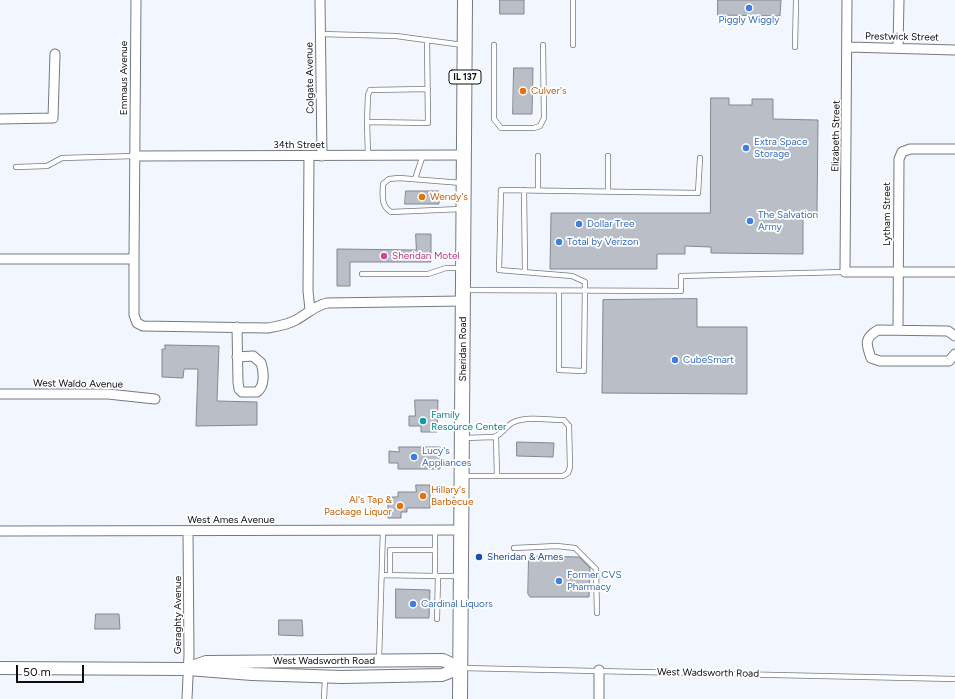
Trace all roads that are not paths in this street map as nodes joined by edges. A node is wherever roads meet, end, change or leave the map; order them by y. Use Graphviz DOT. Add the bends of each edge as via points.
graph roads {
  1 [pos="136,0"];
  2 [pos="320,0"];
  3 [pos="465,0"];
  4 [pos="573,0"];
  5 [pos="796,0"];
  6 [pos="847,0"];
  7 [pos="899,0"];
  8 [pos="320,34"];
  9 [pos="427,40"];
  10 [pos="465,45"];
  11 [pos="494,45"];
  12 [pos="543,45"];
  13 [pos="573,45"];
  14 [pos="795,47"];
  15 [pos="848,47"];
  16 [pos="898,48"];
  17 [pos="955,50"];
  18 [pos="55,54"];
  19 [pos="428,89"];
  20 [pos="0,119"];
  21 [pos="367,122"];
  22 [pos="955,149"];
  23 [pos="368,155"];
  24 [pos="424,155"];
  25 [pos="464,155"];
  26 [pos="135,156"];
  27 [pos="309,156"];
  28 [pos="322,156"];
  29 [pos="538,156"];
  30 [pos="608,156"];
  31 [pos="700,158"];
  32 [pos="16,167"];
  33 [pos="415,180"];
  34 [pos="464,183"];
  35 [pos="524,190"];
  36 [pos="538,190"];
  37 [pos="608,192"];
  38 [pos="464,209"];
  39 [pos="0,259"];
  40 [pos="134,259"];
  41 [pos="463,268"];
  42 [pos="525,271"];
  43 [pos="845,272"];
  44 [pos="898,272"];
  45 [pos="955,272"];
  46 [pos="362,274"];
  47 [pos="559,290"];
  48 [pos="585,290"];
  49 [pos="463,296"];
  50 [pos="310,310"];
  51 [pos="237,326"];
  52 [pos="898,330"];
  53 [pos="955,336"];
  54 [pos="955,354"];
  55 [pos="237,357"];
  56 [pos="0,394"];
  57 [pos="155,399"];
  58 [pos="496,437"];
  59 [pos="462,438"];
  60 [pos="462,476"];
  61 [pos="497,476"];
  62 [pos="383,530"];
  63 [pos="435,530"];
  64 [pos="461,530"];
  65 [pos="0,531"];
  66 [pos="188,531"];
  67 [pos="514,548"];
  68 [pos="435,550"];
  69 [pos="382,575"];
  70 [pos="390,575"];
  71 [pos="436,576"];
  72 [pos="461,576"];
  73 [pos="597,613"];
  74 [pos="437,619"];
  75 [pos="378,661"];
  76 [pos="0,668"];
  77 [pos="460,668"];
  78 [pos="188,669"];
  79 [pos="599,670"];
  80 [pos="326,676"];
  81 [pos="955,679"];
  82 [pos="187,699"];
  83 [pos="324,699"];
  84 [pos="460,699"];
  85 [pos="599,699"];
  1 -- 26 [label="street, Emmaus Avenue"];
  2 -- 8 [label="street, Colgate Avenue"];
  3 -- 10 [label="main road, Sheridan Road / IL 137"];
  4 -- 13 [label="lane"];
  5 -- 14 [label="lane"];
  6 -- 15 [label="street, Elizabeth Street"];
  7 -- 16 [label="street"];
  8 -- 9 [label="lane" via="396,36"];
  8 -- 28 [label="street, Colgate Avenue"];
  9 -- 10 [label="lane"];
  9 -- 19 [label="lane"];
  10 -- 25 [label="main road, Sheridan Road / IL 137"];
  11 -- 12 [label="lane" via="494,119 501,128 540,126 544,118"];
  15 -- 16 [label="street, Prestwick Street"];
  15 -- 43 [label="street, Elizabeth Street"];
  16 -- 17 [label="street, Prestwick Street"];
  18 -- 20 [label="street" via="53,118"];
  19 -- 21 [label="lane" via="370,90"];
  19 -- 21 [label="lane" via="428,123"];
  21 -- 23 [label="lane"];
  22 -- 44 [label="street, Lytham Street" via="910,149 902,152 899,159"];
  23 -- 24 [label="street, 34th Street"];
  23 -- 28 [label="street, 34th Street"];
  24 -- 25 [label="street, 34th Street"];
  24 -- 33 [label="lane"];
  25 -- 34 [label="main road, Sheridan Road / IL 137"];
  26 -- 27 [label="street, 34th Street"];
  26 -- 32 [label="lane" via="62,158 47,166"];
  26 -- 40 [label="street, Emmaus Avenue"];
  27 -- 28 [label="street, 34th Street"];
  27 -- 50 [label="street"];
  29 -- 36 [label="lane"];
  30 -- 37 [label="lane"];
  31 -- 37 [label="lane" via="698,193"];
  33 -- 34 [label="lane"];
  33 -- 38 [label="lane" via="389,179 383,184 382,201 385,208 391,212"];
  34 -- 38 [label="main road, Sheridan Road / IL 137"];
  35 -- 36 [label="lane"];
  35 -- 42 [label="lane"];
  35 -- 42 [label="lane" via="500,190 499,270"];
  36 -- 37 [label="lane"];
  38 -- 41 [label="main road, Sheridan Road / IL 137"];
  39 -- 40 [label="street"];
  40 -- 51 [label="street, Emmaus Avenue" via="134,315 137,323 143,326"];
  41 -- 46 [label="lane" via="446,268 428,274"];
  41 -- 49 [label="main road, Sheridan Road / IL 137"];
  42 -- 48 [label="lane" via="572,276 585,282"];
  43 -- 44 [label="street"];
  43 -- 48 [label="lane" via="681,276 681,291"];
  44 -- 45 [label="street"];
  44 -- 52 [label="street, Lytham Street"];
  47 -- 48 [label="lane"];
  47 -- 48 [label="lane" via="558,370 584,371"];
  47 -- 49 [label="lane"];
  49 -- 50 [label="street" via="327,303"];
  49 -- 59 [label="main road, Sheridan Road / IL 137"];
  50 -- 51 [label="street" via="286,325 268,328"];
  51 -- 55 [label="street"];
  52 -- 53 [label="street" via="948,331"];
  52 -- 54 [label="street" via="878,330 870,335 866,344 871,358 880,361 948,361"];
  56 -- 57 [label="street, West Waldo Avenue" via="108,394"];
  58 -- 59 [label="lane"];
  58 -- 61 [label="lane"];
  58 -- 61 [label="lane" via="513,422 526,420 564,420 569,426 568,473 552,477"];
  59 -- 60 [label="main road, Sheridan Road / IL 137"];
  60 -- 61 [label="lane"];
  60 -- 64 [label="main road, Sheridan Road / IL 137"];
  62 -- 63 [label="street, West Ames Avenue"];
  62 -- 66 [label="street, West Ames Avenue"];
  62 -- 69 [label="lane"];
  63 -- 64 [label="street, West Ames Avenue"];
  63 -- 68 [label="lane"];
  64 -- 72 [label="main road, Sheridan Road / IL 137"];
  65 -- 66 [label="street, West Ames Avenue"];
  66 -- 78 [label="street, Geraghty Avenue"];
  67 -- 73 [label="lane" via="575,548 596,569"];
  68 -- 70 [label="lane" via="390,550"];
  68 -- 71 [label="lane"];
  69 -- 70 [label="lane"];
  69 -- 75 [label="lane"];
  70 -- 71 [label="lane"];
  71 -- 72 [label="lane"];
  71 -- 74 [label="lane"];
  72 -- 77 [label="main road, Sheridan Road / IL 137"];
  75 -- 77 [label="main road, West Wadsworth Road" via="443,660"];
  75 -- 78 [label="main road, West Wadsworth Road" via="206,662"];
  76 -- 78 [label="main road, West Wadsworth Road"];
  77 -- 79 [label="lane, West Wadsworth Road"];
  77 -- 80 [label="main road, West Wadsworth Road" via="442,675"];
  77 -- 84 [label="main road, Sheridan Road / IL 137"];
  78 -- 80 [label="main road, West Wadsworth Road"];
  78 -- 82 [label="street, Geraghty Avenue"];
  79 -- 81 [label="lane, West Wadsworth Road"];
  79 -- 85 [label="street"];
  80 -- 83 [label="lane"];
}
